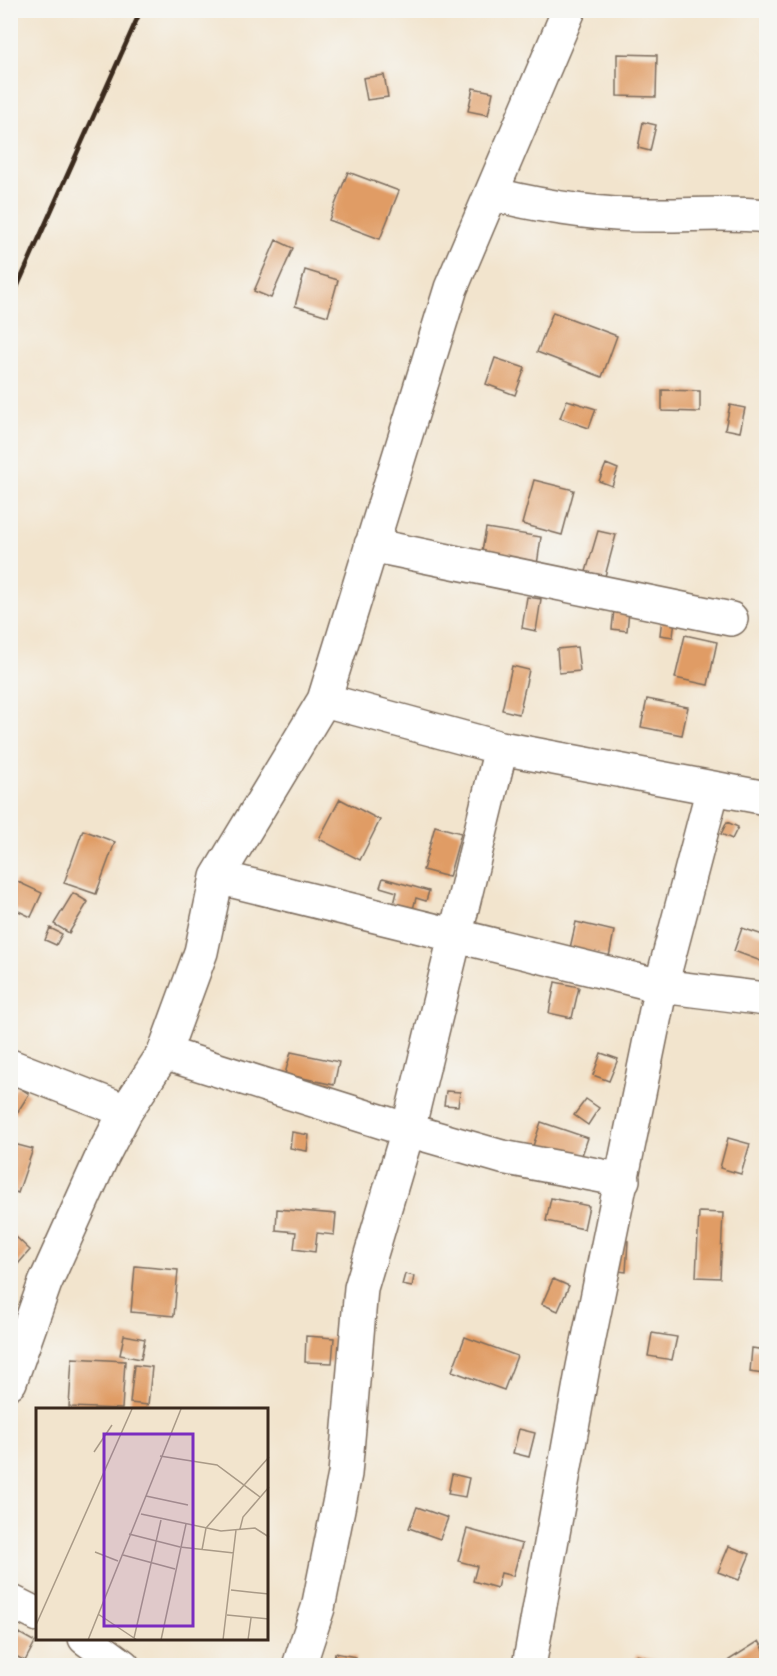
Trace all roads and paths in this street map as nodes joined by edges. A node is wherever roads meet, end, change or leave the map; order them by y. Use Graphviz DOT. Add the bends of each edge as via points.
graph roads {
  1 [pos="569,10"];
  2 [pos="492,194"];
  3 [pos="766,216"];
  4 [pos="370,545"];
  5 [pos="731,619"];
  6 [pos="324,700"];
  7 [pos="501,748"];
  8 [pos="713,788"];
  9 [pos="766,798"];
  10 [pos="218,877"];
  11 [pos="457,936"];
  12 [pos="661,986"];
  13 [pos="766,999"];
  14 [pos="164,1053"];
  15 [pos="10,1066"];
  16 [pos="126,1111"];
  17 [pos="408,1130"];
  18 [pos="623,1180"];
  19 [pos="10,1382"];
  20 [pos="10,1601"];
  21 [pos="36,1614"];
  22 [pos="88,1640"];
  23 [pos="123,1665"];
  24 [pos="299,1665"];
  25 [pos="529,1665"];
  1 -- 2 [label="street"];
  2 -- 3 [label="street" via="549,208 608,214 735,212"];
  2 -- 4 [label="street" via="451,288"];
  4 -- 5 [label="street"];
  4 -- 6 [label="street"];
  6 -- 7 [label="street"];
  6 -- 10 [label="street"];
  7 -- 8 [label="street"];
  7 -- 11 [label="street"];
  8 -- 9 [label="street"];
  8 -- 12 [label="street"];
  10 -- 11 [label="street"];
  10 -- 14 [label="street" via="201,952"];
  11 -- 12 [label="street"];
  11 -- 17 [label="street"];
  12 -- 13 [label="street"];
  12 -- 18 [label="street"];
  14 -- 16 [label="street"];
  14 -- 17 [label="street"];
  15 -- 16 [label="street"];
  16 -- 19 [label="street" via="45,1282"];
  17 -- 18 [label="street" via="502,1156"];
  17 -- 24 [label="street" via="361,1288 345,1474 318,1608"];
  18 -- 25 [label="street" via="583,1367"];
  20 -- 21 [label="street"];
  22 -- 23 [label="street"];
}
